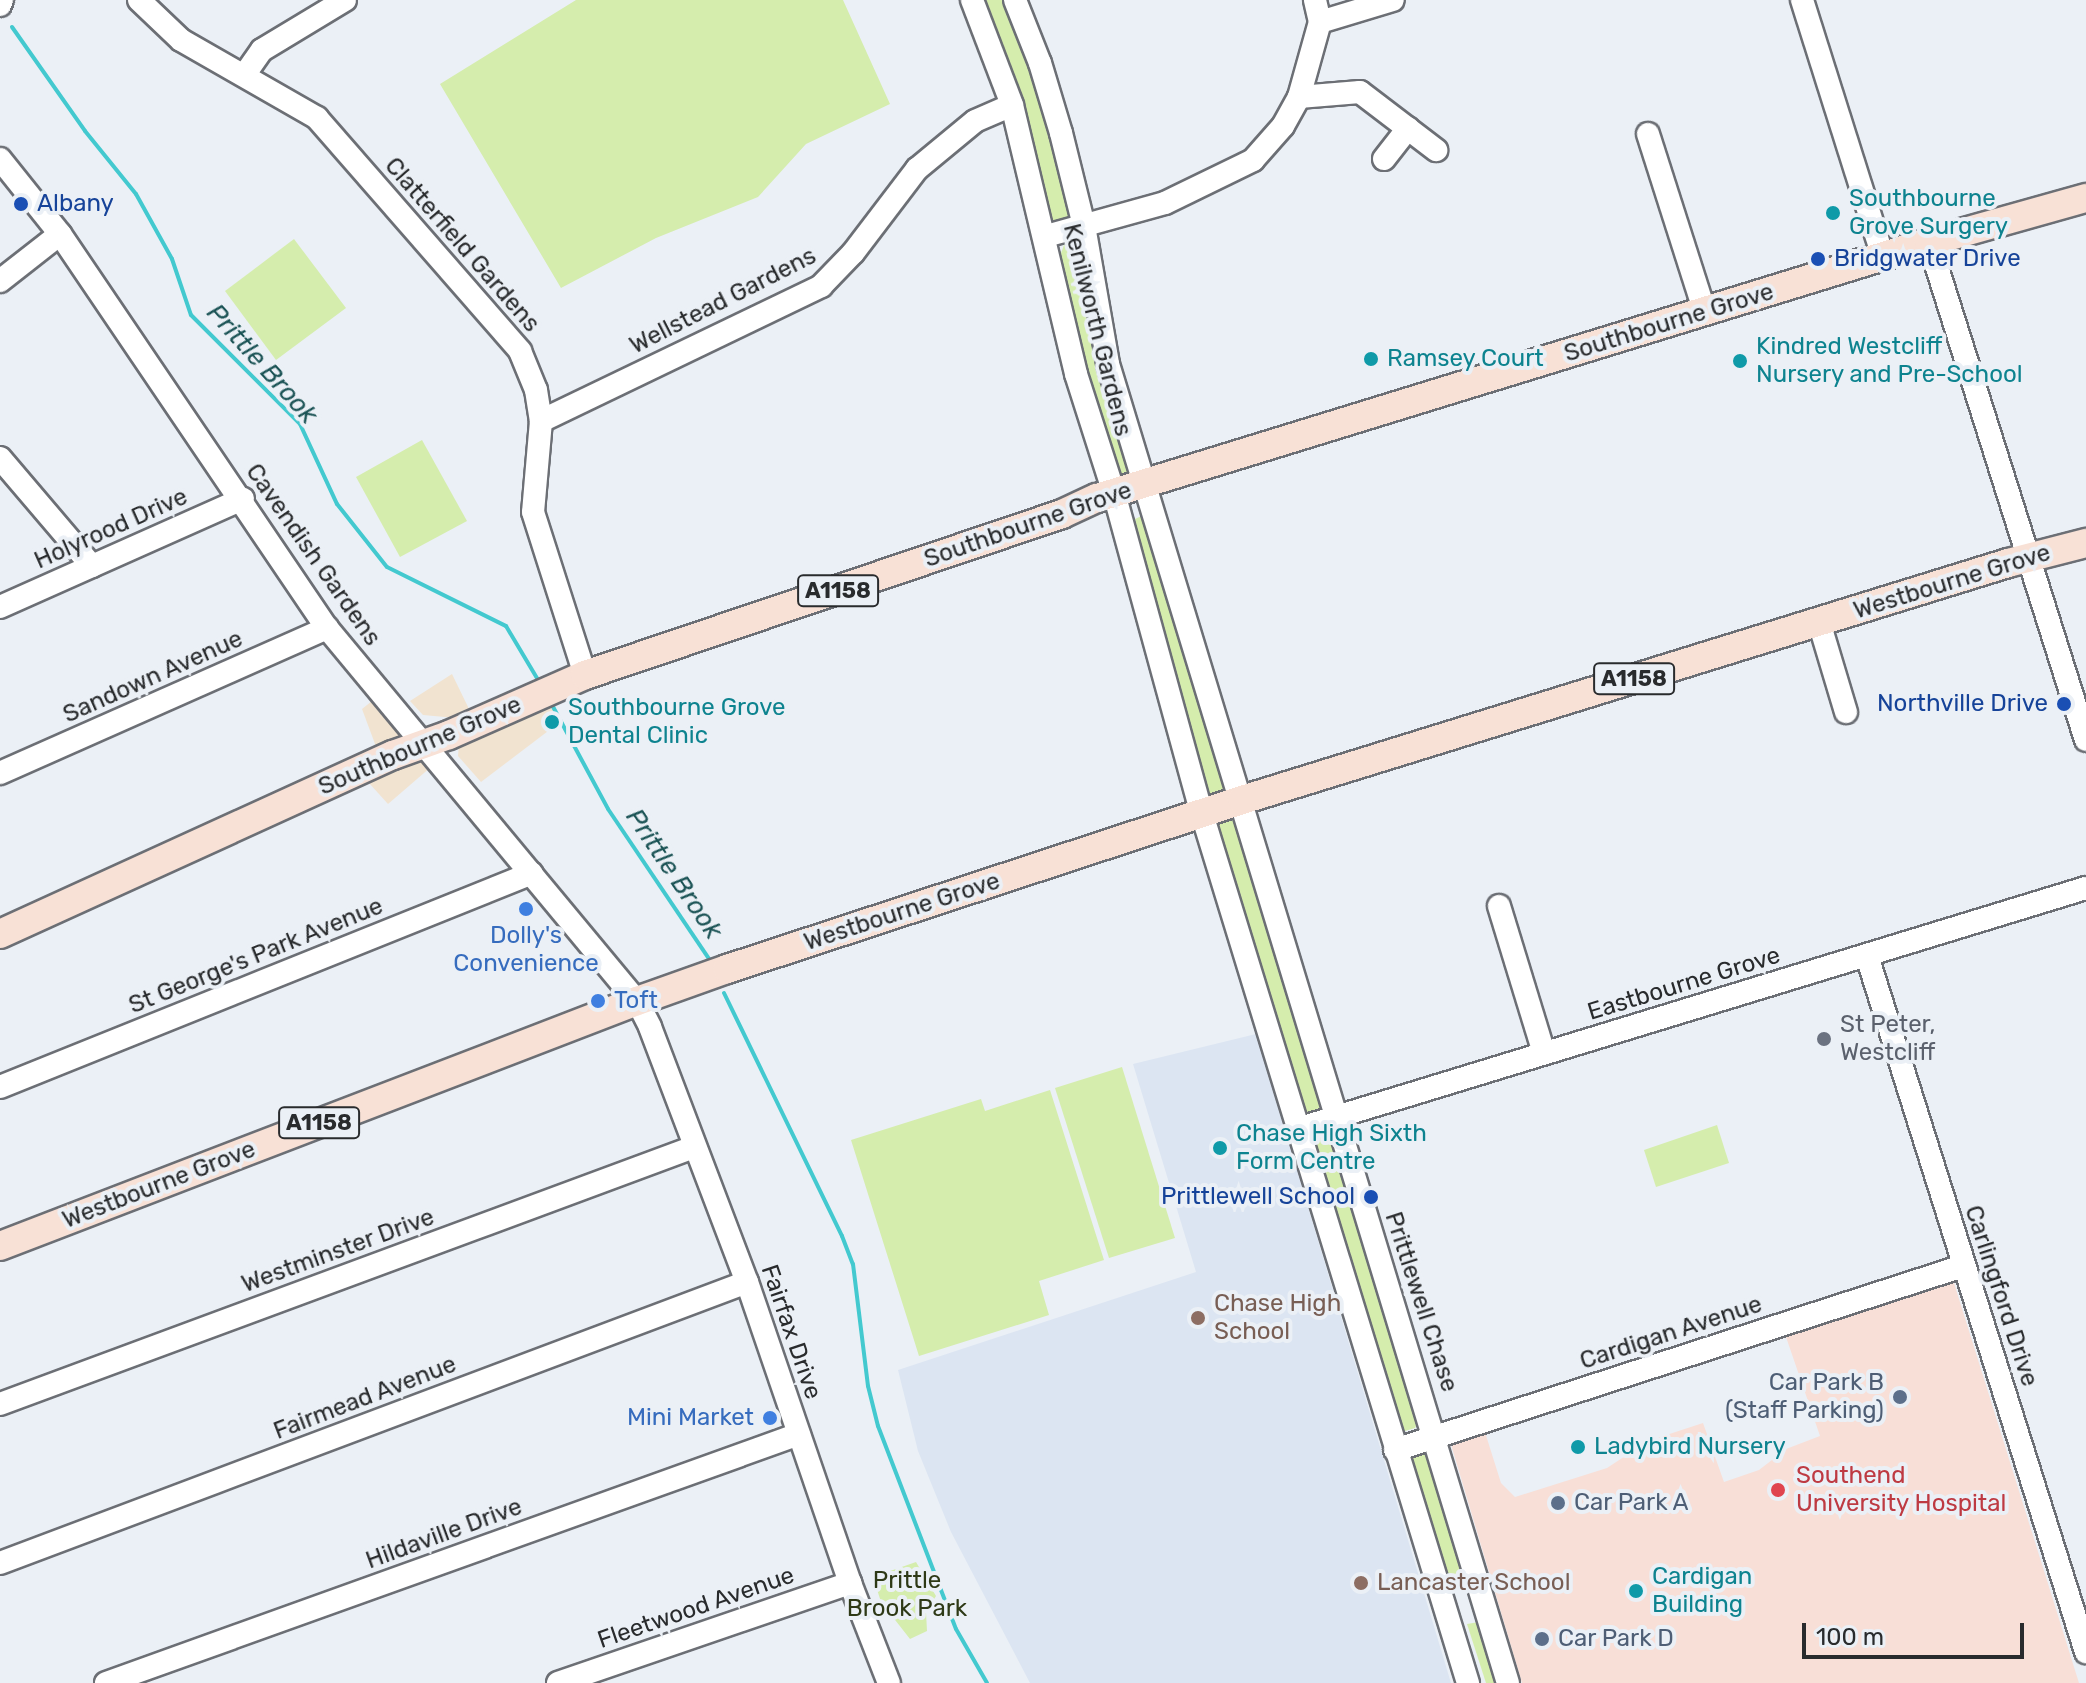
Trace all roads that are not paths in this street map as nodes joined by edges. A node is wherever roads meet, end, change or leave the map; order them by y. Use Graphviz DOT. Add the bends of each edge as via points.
graph roads {
  1 [pos="139,0"];
  2 [pos="345,0"];
  3 [pos="972,0"];
  4 [pos="1015,0"];
  5 [pos="1393,0"];
  6 [pos="1802,0"];
  7 [pos="1318,11"];
  8 [pos="245,74"];
  9 [pos="1299,97"];
  10 [pos="1012,105"];
  11 [pos="1408,128"];
  12 [pos="1648,134"];
  13 [pos="1436,150"];
  14 [pos="0,159"];
  15 [pos="1384,159"];
  16 [pos="2086,198"];
  17 [pos="1084,226"];
  18 [pos="60,234"];
  19 [pos="1046,236"];
  20 [pos="1929,242"];
  21 [pos="1883,257"];
  22 [pos="0,281"];
  23 [pos="1705,313"];
  24 [pos="541,421"];
  25 [pos="0,458"];
  26 [pos="1134,488"];
  27 [pos="243,499"];
  28 [pos="2086,543"];
  29 [pos="2027,559"];
  30 [pos="92,566"];
  31 [pos="0,607"];
  32 [pos="1819,622"];
  33 [pos="327,628"];
  34 [pos="561,685"];
  35 [pos="1210,691"];
  36 [pos="1846,712"];
  37 [pos="2086,740"];
  38 [pos="424,743"];
  39 [pos="0,773"];
  40 [pos="1242,800"];
  41 [pos="1208,812"];
  42 [pos="532,873"];
  43 [pos="2086,888"];
  44 [pos="1499,906"];
  45 [pos="0,934"];
  46 [pos="1867,956"];
  47 [pos="637,1001"];
  48 [pos="1544,1053"];
  49 [pos="0,1087"];
  50 [pos="1336,1119"];
  51 [pos="1297,1129"];
  52 [pos="694,1147"];
  53 [pos="0,1246"];
  54 [pos="1963,1266"];
  55 [pos="747,1282"];
  56 [pos="0,1404"];
  57 [pos="799,1434"];
  58 [pos="1436,1436"];
  59 [pos="1395,1450"];
  60 [pos="0,1563"];
  61 [pos="850,1583"];
  62 [pos="1437,1586"];
  63 [pos="1483,1603"];
  64 [pos="1458,1613"];
  65 [pos="2086,1652"];
  66 [pos="106,1683"];
  67 [pos="558,1683"];
  68 [pos="889,1683"];
  69 [pos="1468,1683"];
  70 [pos="1475,1683"];
  71 [pos="1508,1683"];
  1 -- 8 [label="street, Clatterfield Gardens" via="181,40"];
  2 -- 8 [label="street" via="262,50"];
  3 -- 10 [label="street, Kenilworth Gardens"];
  4 -- 17 [label="street, Kenilworth Gardens" via="1040,63"];
  5 -- 7 [label="street"];
  6 -- 21 [label="street"];
  7 -- 9 [label="street"];
  8 -- 24 [label="street, Clatterfield Gardens" via="317,118 520,351 536,390"];
  9 -- 11 [label="street" via="1360,92"];
  9 -- 17 [label="street" via="1283,126 1253,160 1165,203"];
  10 -- 19 [label="street, Kenilworth Gardens"];
  10 -- 24 [label="street, Wellstead Gardens" via="975,121 917,169 821,286"];
  11 -- 13 [label="street"];
  11 -- 15 [label="street"];
  12 -- 23 [label="street"];
  14 -- 18 [label="street, Cavendish Gardens"];
  16 -- 20 [label="main road, Southbourne Grove / A1158"];
  17 -- 19 [label="street"];
  17 -- 26 [label="street, Kenilworth Gardens"];
  18 -- 22 [label="street"];
  18 -- 27 [label="street, Cavendish Gardens"];
  19 -- 26 [label="street, Kenilworth Gardens" via="1076,374"];
  20 -- 21 [label="main road, Southbourne Grove / A1158"];
  20 -- 29 [label="street"];
  21 -- 23 [label="main road, Southbourne Grove / A1158"];
  23 -- 26 [label="main road, Southbourne Grove / A1158"];
  24 -- 34 [label="street, Clatterfield Gardens" via="533,512"];
  25 -- 30 [label="street"];
  26 -- 34 [label="main road, Southbourne Grove / A1158"];
  26 -- 35 [label="street, Kenilworth Gardens"];
  26 -- 41 [label="street, Kenilworth Gardens" via="1150,628"];
  27 -- 30 [label="street, Holyrood Drive"];
  27 -- 33 [label="street, Cavendish Gardens"];
  28 -- 29 [label="main road, Westbourne Grove / A1158"];
  29 -- 32 [label="main road, Westbourne Grove / A1158"];
  29 -- 37 [label="street"];
  30 -- 31 [label="street, Holyrood Drive"];
  32 -- 36 [label="street"];
  32 -- 40 [label="main road, Westbourne Grove / A1158"];
  33 -- 38 [label="street, Cavendish Gardens"];
  33 -- 39 [label="street, Sandown Avenue"];
  34 -- 38 [label="main road, Southbourne Grove / A1158"];
  35 -- 40 [label="street, Kenilworth Gardens"];
  35 -- 41 [label="street" via="1229,792"];
  38 -- 42 [label="street, Cavendish Gardens"];
  38 -- 45 [label="main road, Southbourne Grove / A1158"];
  40 -- 41 [label="main road, Westbourne Grove / A1158"];
  40 -- 50 [label="street, Prittlewell Chase"];
  41 -- 47 [label="main road, Westbourne Grove / A1158"];
  41 -- 51 [label="street"];
  42 -- 47 [label="street, Cavendish Gardens"];
  42 -- 49 [label="street, St George's Park Avenue"];
  43 -- 46 [label="street, Eastbourne Grove"];
  44 -- 48 [label="street"];
  46 -- 48 [label="street, Eastbourne Grove"];
  46 -- 54 [label="street, Carlingford Drive"];
  47 -- 52 [label="street, Fairfax Drive"];
  47 -- 53 [label="main road, Westbourne Grove / A1158"];
  48 -- 50 [label="street, Eastbourne Grove"];
  50 -- 51 [label="street, Eastbourne Grove"];
  50 -- 58 [label="street, Prittlewell Chase"];
  51 -- 59 [label="street"];
  52 -- 55 [label="street, Fairfax Drive"];
  52 -- 56 [label="street, Westminster Drive"];
  54 -- 58 [label="street, Cardigan Avenue"];
  54 -- 65 [label="street, Carlingford Drive"];
  55 -- 57 [label="street, Fairfax Drive"];
  55 -- 60 [label="street, Fairmead Avenue"];
  57 -- 61 [label="street, Fairfax Drive"];
  57 -- 66 [label="street, Hildaville Drive"];
  58 -- 59 [label="street, Cardigan Avenue"];
  58 -- 63 [label="street, Prittlewell Chase"];
  59 -- 62 [label="street"];
  61 -- 67 [label="street, Fleetwood Avenue"];
  61 -- 68 [label="street, Fairfax Drive"];
  62 -- 64 [label="street"];
  62 -- 69 [label="street"];
  63 -- 64 [label="street" via="1461,1605"];
  63 -- 71 [label="street, Prittlewell Chase"];
  64 -- 70 [label="street"];
}
